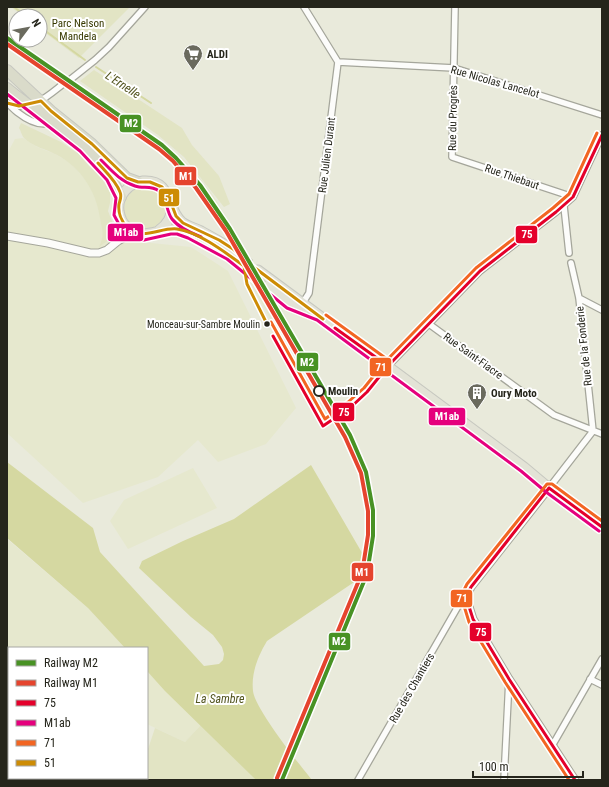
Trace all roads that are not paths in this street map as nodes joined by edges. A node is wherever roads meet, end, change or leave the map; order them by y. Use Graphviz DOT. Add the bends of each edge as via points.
graph roads {
  1 [pos="145,7"];
  2 [pos="304,7"];
  3 [pos="455,7"];
  4 [pos="338,62"];
  5 [pos="454,68"];
  6 [pos="7,70"];
  7 [pos="71,78"];
  8 [pos="64,84"];
  9 [pos="8,91"];
  10 [pos="41,101"];
  11 [pos="9,105"];
  12 [pos="29,106"];
  13 [pos="602,115"];
  14 [pos="52,122"];
  15 [pos="602,135"];
  16 [pos="452,157"];
  17 [pos="138,182"];
  18 [pos="121,197"];
  19 [pos="573,197"];
  20 [pos="172,205"];
  21 [pos="564,206"];
  22 [pos="125,225"];
  23 [pos="158,231"];
  24 [pos="134,232"];
  25 [pos="7,236"];
  26 [pos="118,241"];
  27 [pos="233,249"];
  28 [pos="569,253"];
  29 [pos="240,263"];
  30 [pos="571,263"];
  31 [pos="258,270"];
  32 [pos="267,286"];
  33 [pos="579,298"];
  34 [pos="300,305"];
  35 [pos="602,310"];
  36 [pos="429,324"];
  37 [pos="388,366"];
  38 [pos="593,431"];
  39 [pos="602,434"];
  40 [pos="549,488"];
  41 [pos="602,527"];
  42 [pos="466,597"];
  43 [pos="602,659"];
  44 [pos="508,679"];
  45 [pos="590,679"];
  46 [pos="602,686"];
  47 [pos="552,746"];
  48 [pos="358,780"];
  49 [pos="504,780"];
  50 [pos="575,780"];
  1 -- 7 [label="street" via="109,47"];
  2 -- 4 [label="street"];
  3 -- 5 [label="street, Rue du Progrès"];
  4 -- 5 [label="street, Rue Nicolas Lancelot"];
  4 -- 34 [label="street, Rue Julien Durant" via="309,293"];
  5 -- 13 [label="street, Rue Nicolas Lancelot"];
  5 -- 16 [label="street, Rue du Progrès"];
  6 -- 10 [label="highway"];
  8 -- 10 [label="street"];
  9 -- 12 [label="highway"];
  10 -- 12 [label="street"];
  10 -- 17 [label="highway" via="127,178"];
  11 -- 12 [label="street"];
  11 -- 14 [label="street" via="39,124"];
  12 -- 14 [label="highway"];
  14 -- 18 [label="highway" via="83,147 111,177"];
  15 -- 19 [label="street"];
  16 -- 19 [label="street, Rue Thiebaut"];
  17 -- 18 [label="main road" via="125,190"];
  17 -- 20 [label="main road" via="150,182 162,187"];
  18 -- 22 [label="main road" via="118,208"];
  19 -- 21 [label="street"];
  20 -- 23 [label="main road" via="169,220"];
  20 -- 27 [label="main road" via="176,216 183,223"];
  21 -- 28 [label="street"];
  21 -- 36 [label="street" via="480,271"];
  22 -- 24 [label="main road"];
  22 -- 26 [label="street"];
  23 -- 24 [label="main road" via="144,234"];
  23 -- 29 [label="main road" via="178,229 190,233 218,247"];
  24 -- 26 [label="street"];
  25 -- 26 [label="street" via="90,253 99,253"];
  30 -- 33 [label="street, Rue de la Fonderie"];
  31 -- 34 [label="main road"];
  32 -- 34 [label="main road" via="290,304"];
  33 -- 35 [label="street"];
  33 -- 38 [label="street, Rue de la Fonderie"];
  34 -- 37 [label="main road"];
  36 -- 37 [label="street"];
  36 -- 38 [label="street, Rue Saint-Fiacre" via="554,415"];
  37 -- 40 [label="main road"];
  38 -- 39 [label="street, Rue Saint-Fiacre"];
  38 -- 40 [label="street"];
  40 -- 41 [label="main road"];
  40 -- 42 [label="street" via="471,587"];
  42 -- 44 [label="street" via="473,619"];
  42 -- 48 [label="street, Rue des Chantiers" via="460,603"];
  43 -- 45 [label="street"];
  44 -- 47 [label="street"];
  44 -- 49 [label="street"];
  45 -- 46 [label="street"];
  45 -- 47 [label="street"];
  47 -- 50 [label="street"];
}
